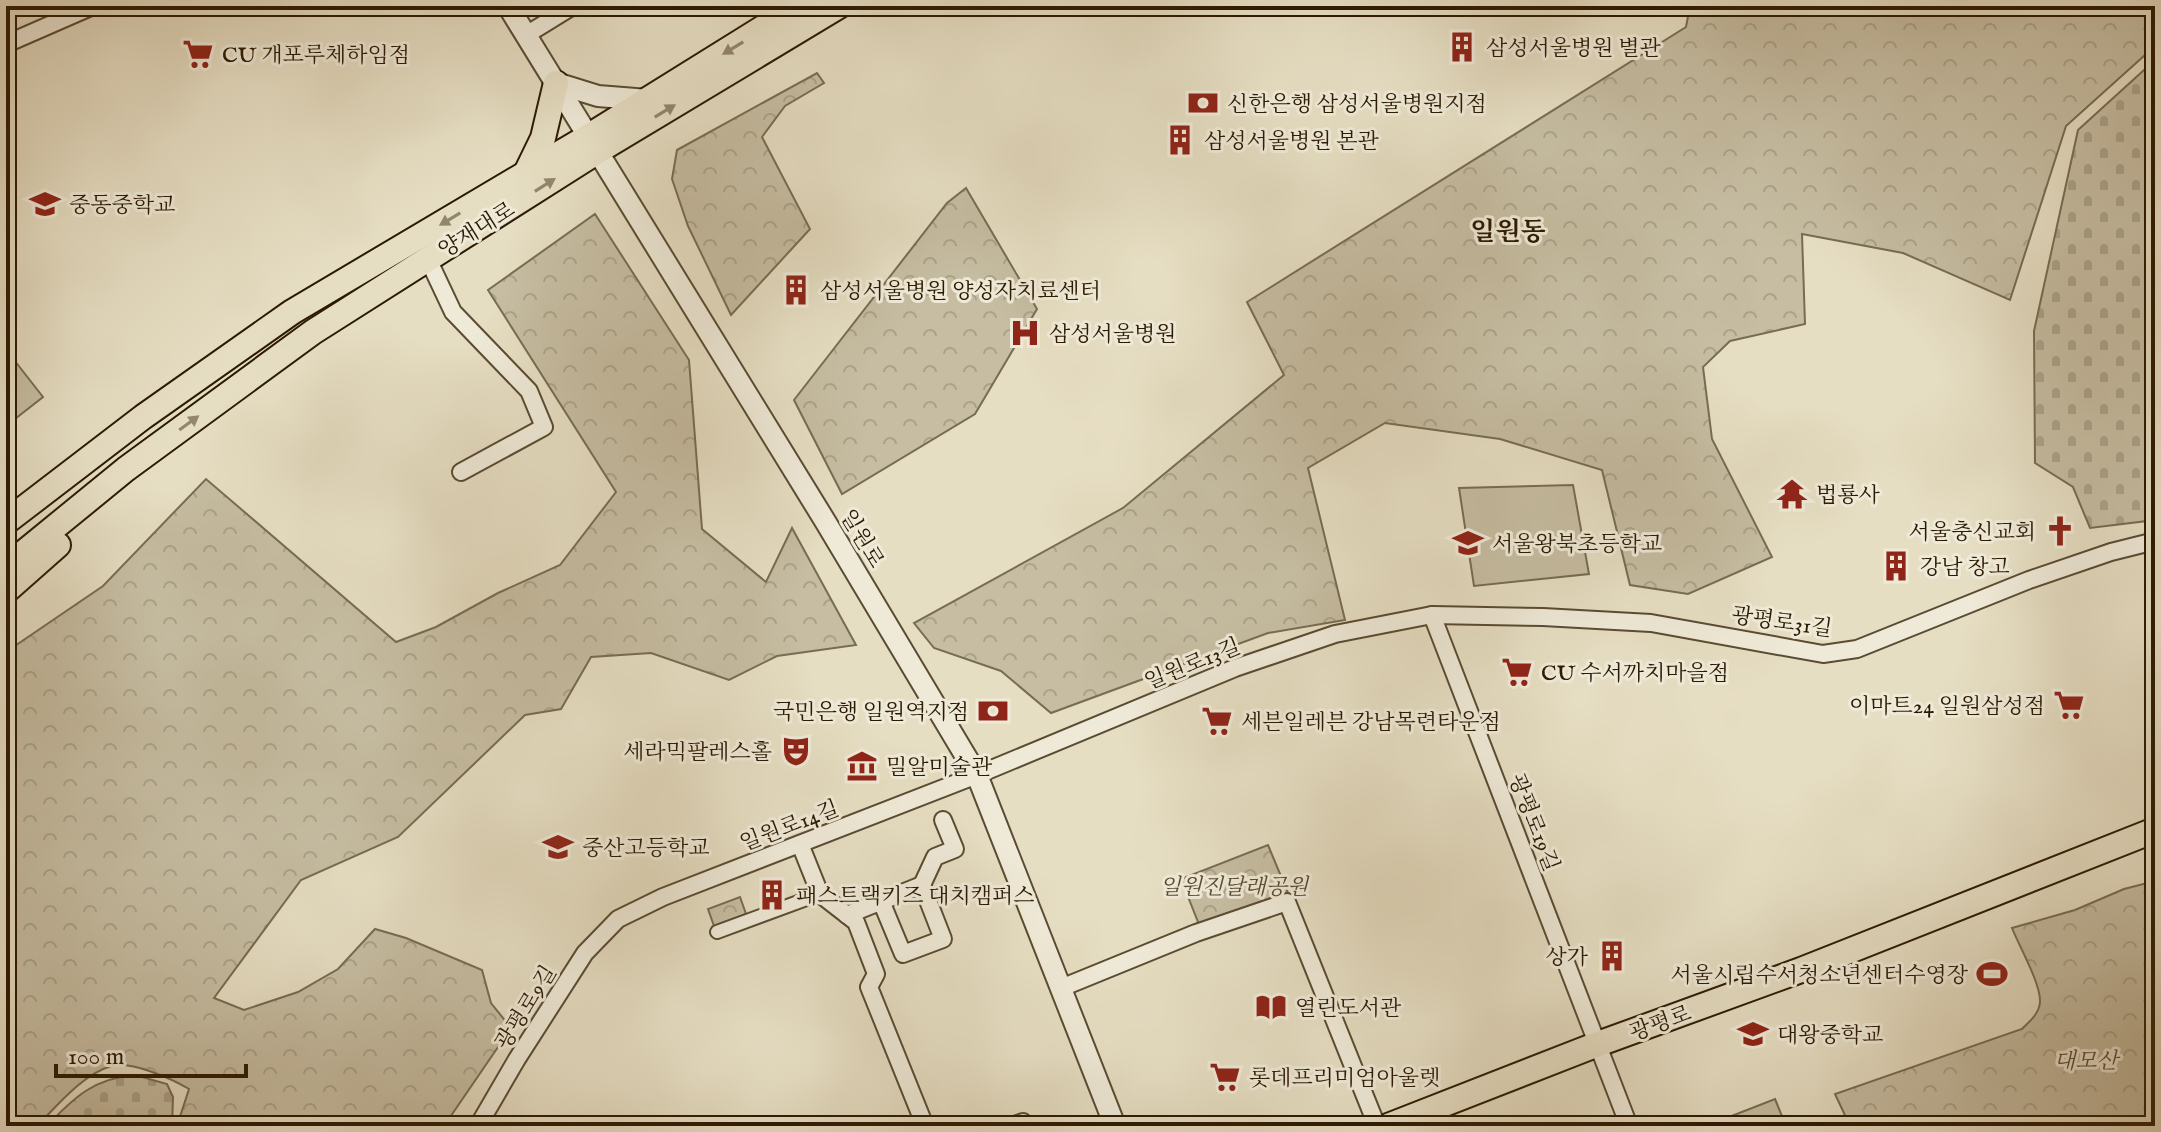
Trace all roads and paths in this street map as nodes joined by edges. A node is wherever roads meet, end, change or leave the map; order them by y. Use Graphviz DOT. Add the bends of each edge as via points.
graph roads {
  1 [pos="93,6"];
  2 [pos="508,6"];
  3 [pos="573,6"];
  4 [pos="798,6"];
  5 [pos="839,6"];
  6 [pos="526,35"];
  7 [pos="6,44"];
  8 [pos="556,83"];
  9 [pos="648,100"];
  10 [pos="594,144"];
  11 [pos="526,173"];
  12 [pos="428,259"];
  13 [pos="143,417"];
  14 [pos="126,469"];
  15 [pos="461,472"];
  16 [pos="6,522"];
  17 [pos="6,538"];
  18 [pos="2155,541"];
  19 [pos="6,567"];
  20 [pos="6,591"];
  21 [pos="1432,615"];
  22 [pos="977,775"];
  23 [pos="943,820"];
  24 [pos="2155,830"];
  25 [pos="800,844"];
  26 [pos="922,885"];
  27 [pos="820,894"];
  28 [pos="881,901"];
  29 [pos="847,915"];
  30 [pos="618,919"];
  31 [pos="717,932"];
  32 [pos="1061,988"];
  33 [pos="1598,1044"];
  34 [pos="478,1126"];
  35 [pos="925,1126"];
  36 [pos="1011,1126"];
  37 [pos="1024,1126"];
  38 [pos="1115,1126"];
  39 [pos="1377,1126"];
  40 [pos="1388,1126"];
  41 [pos="1629,1126"];
  1 -- 7 [label="street"];
  2 -- 6 [label="street, 일원로"];
  3 -- 6 [label="street"];
  4 -- 9 [label="main road, 양재대로, one-way"];
  10 -- 5 [label="main road, 양재대로, one-way"];
  6 -- 8 [label="street, 일원로"];
  8 -- 9 [label="street" via="598,96"];
  8 -- 10 [label="street, 일원로"];
  8 -- 11 [label="main road" via="543,138"];
  9 -- 10 [label="main road, 양재대로"];
  10 -- 11 [label="main road, 양재대로"];
  12 -- 10 [label="main road, 양재대로, one-way"];
  10 -- 22 [label="street, 일원로"];
  11 -- 13 [label="main road, 양재대로, one-way" via="292,312"];
  14 -- 12 [label="main road, 양재대로, one-way" via="313,332"];
  12 -- 15 [label="street" via="453,312 529,391 544,427"];
  13 -- 16 [label="main road, 양재대로"];
  13 -- 17 [label="main road, 양재대로"];
  14 -- 19 [label="main road, 양재대로"];
  14 -- 20 [label="main road, 양재대로" via="70,534"];
  18 -- 21 [label="street, 광평로31길" via="2029,580 1857,649 1823,654 1651,623"];
  21 -- 22 [label="street, 일원로13길" via="1335,634 1235,668"];
  21 -- 33 [label="street, 광평로19길"];
  22 -- 25 [label="street, 일원로14길"];
  22 -- 32 [label="street, 일원로"];
  23 -- 26 [label="street" via="955,849 935,857"];
  24 -- 33 [label="main road, 광평로"];
  25 -- 27 [label="street"];
  25 -- 30 [label="street, 일원로14길"];
  26 -- 28 [label="street"];
  26 -- 28 [label="street" via="943,939 903,954"];
  27 -- 29 [label="street"];
  27 -- 31 [label="street"];
  28 -- 29 [label="street"];
  29 -- 35 [label="street" via="856,922 876,974 869,987"];
  30 -- 34 [label="street, 광평로9길" via="585,953"];
  32 -- 38 [label="street, 일원로"];
  32 -- 39 [label="street" via="1287,902"];
  33 -- 40 [label="main road, 광평로"];
  33 -- 41 [label="street, 광평로19길"];
  36 -- 37 [label="street"];
}
